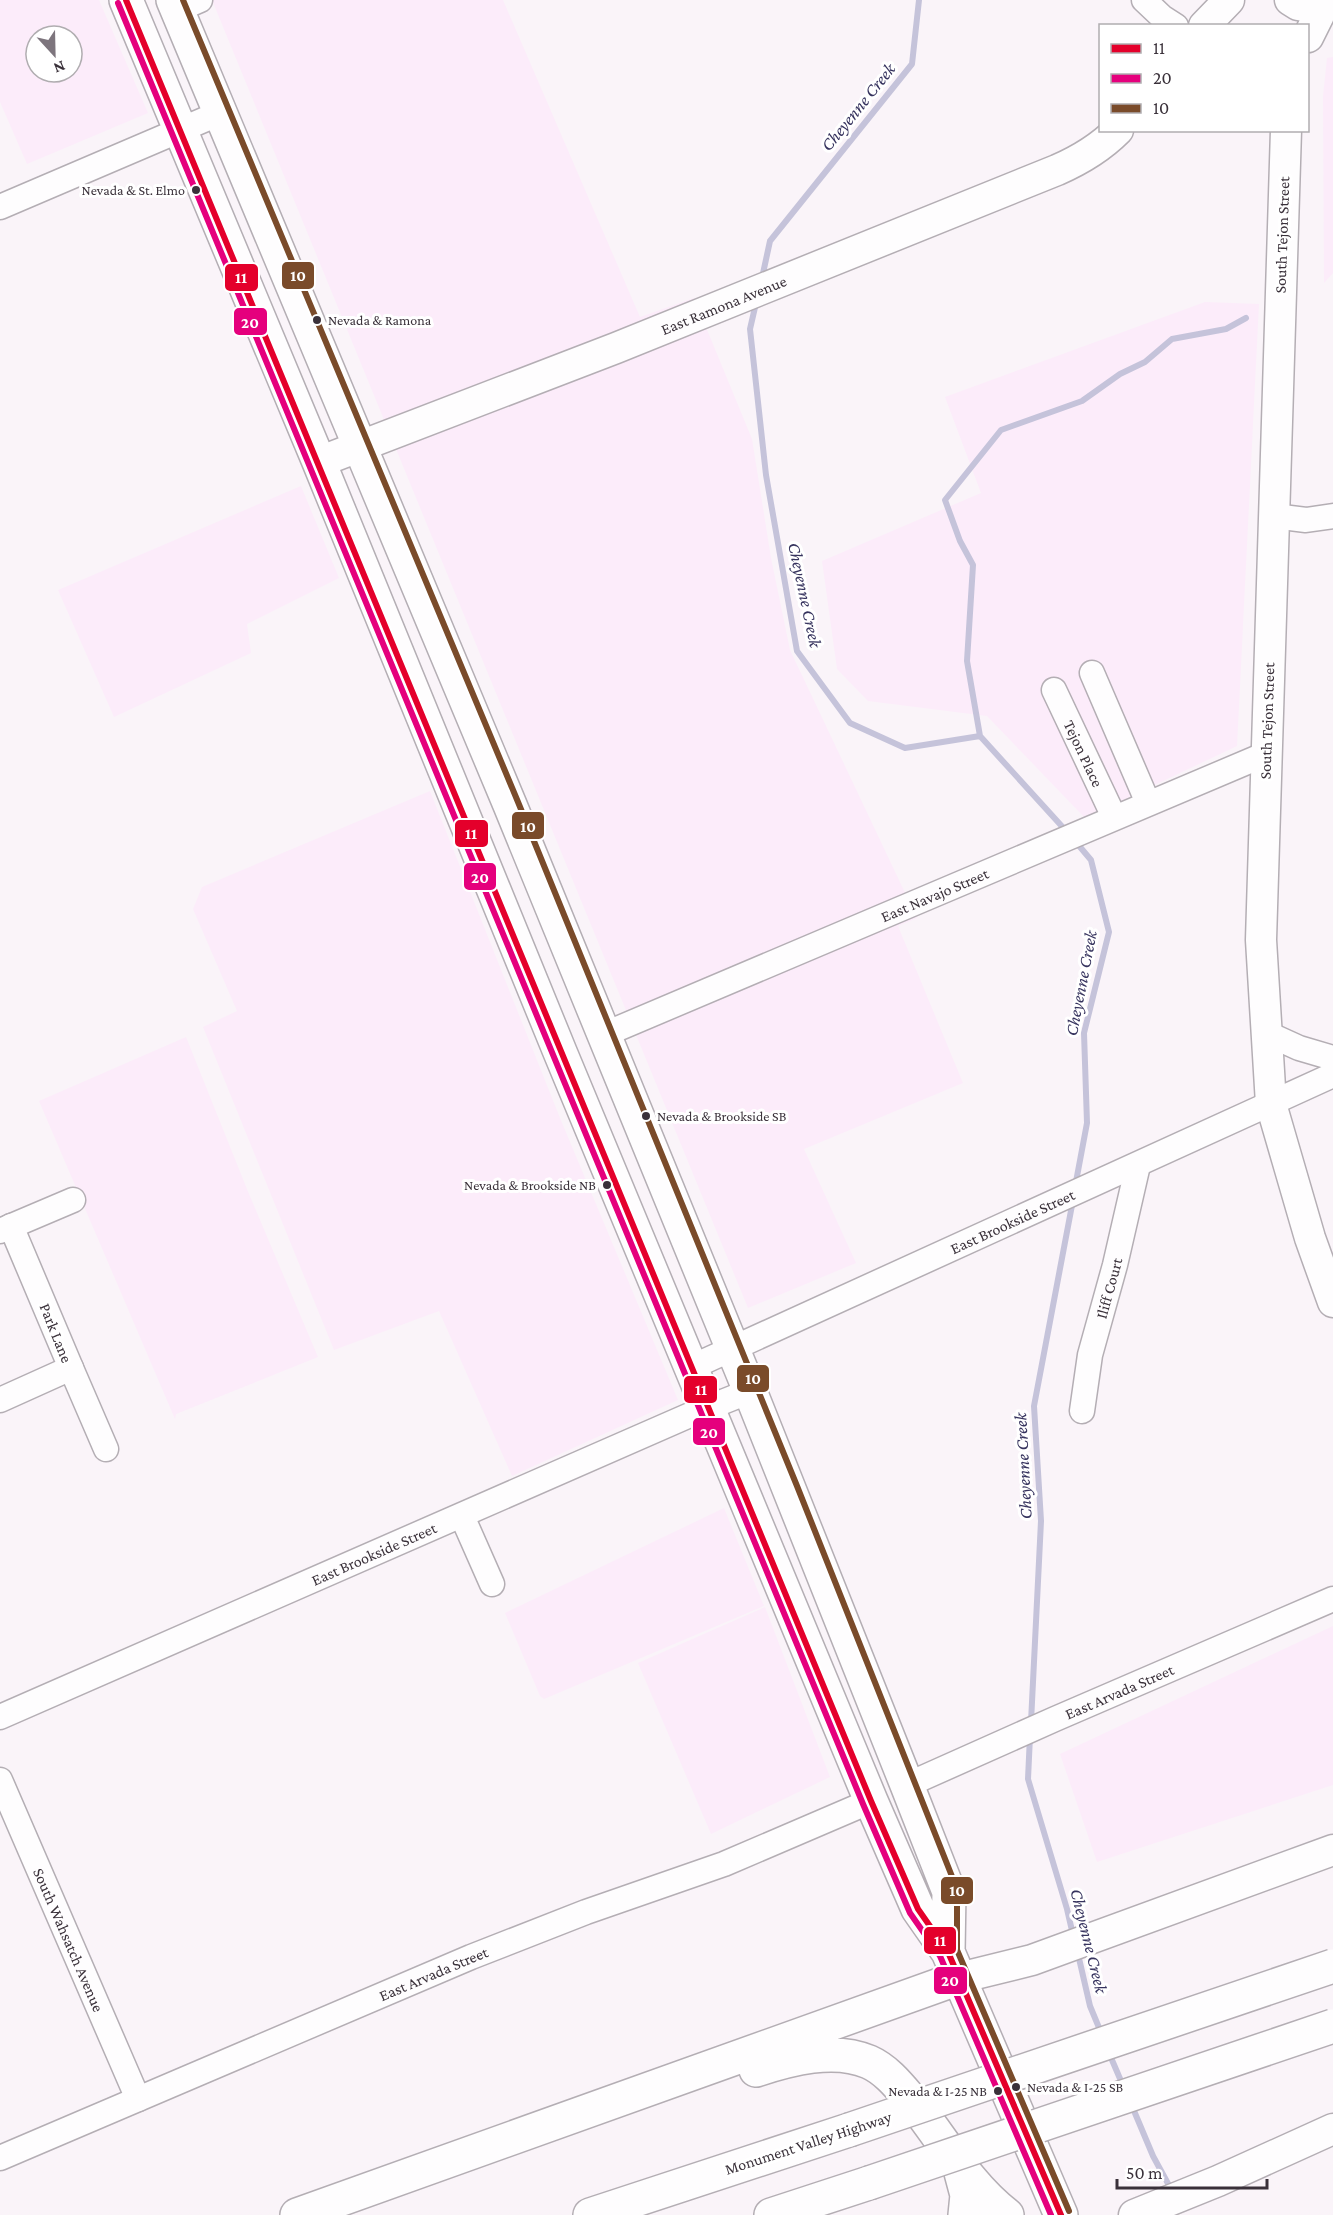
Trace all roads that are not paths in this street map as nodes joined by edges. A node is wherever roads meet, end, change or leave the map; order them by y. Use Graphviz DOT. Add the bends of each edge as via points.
graph roads {
  1 [pos="126,0"];
  2 [pos="146,0"];
  3 [pos="1144,0"];
  4 [pos="1288,0"];
  5 [pos="1230,1"];
  6 [pos="183,3"];
  7 [pos="1328,6"];
  8 [pos="1173,24"];
  9 [pos="1206,24"];
  10 [pos="1284,24"];
  11 [pos="1309,35"];
  12 [pos="220,113"];
  13 [pos="181,130"];
  14 [pos="1116,132"];
  15 [pos="1286,132"];
  16 [pos="0,207"];
  17 [pos="360,447"];
  18 [pos="319,462"];
  19 [pos="1274,516"];
  20 [pos="1333,516"];
  21 [pos="1092,673"];
  22 [pos="1054,690"];
  23 [pos="1266,754"];
  24 [pos="1148,803"];
  25 [pos="1114,818"];
  26 [pos="517,946"];
  27 [pos="1266,1033"];
  28 [pos="603,1035"];
  29 [pos="1333,1058"];
  30 [pos="1333,1075"];
  31 [pos="570,1076"];
  32 [pos="1271,1104"];
  33 [pos="1138,1165"];
  34 [pos="658,1168"];
  35 [pos="73,1200"];
  36 [pos="6,1228"];
  37 [pos="1333,1302"];
  38 [pos="732,1349"];
  39 [pos="692,1367"];
  40 [pos="71,1368"];
  41 [pos="750,1391"];
  42 [pos="0,1400"];
  43 [pos="709,1407"];
  44 [pos="1082,1412"];
  45 [pos="106,1449"];
  46 [pos="462,1516"];
  47 [pos="492,1584"];
  48 [pos="1333,1599"];
  49 [pos="0,1717"];
  50 [pos="0,1780"];
  51 [pos="907,1785"];
  52 [pos="871,1801"];
  53 [pos="1333,1850"];
  54 [pos="954,1965"];
  55 [pos="1333,1966"];
  56 [pos="1333,2026"];
  57 [pos="138,2099"];
  58 [pos="1333,2129"];
  59 [pos="483,2148"];
  60 [pos="0,2158"];
  61 [pos="957,2160"];
  62 [pos="297,2215"];
  63 [pos="590,2215"];
  64 [pos="771,2215"];
  65 [pos="965,2215"];
  66 [pos="1008,2215"];
  67 [pos="1061,2215"];
  68 [pos="1134,2215"];
  1 -- 13 [label="highway"];
  2 -- 6 [label="highway" via="158,8"];
  3 -- 8 [label="street"];
  4 -- 7 [label="main road" via="1298,5"];
  4 -- 10 [label="main road"];
  5 -- 9 [label="main road"];
  6 -- 12 [label="highway"];
  7 -- 11 [label="main road"];
  12 -- 13 [label="street"];
  12 -- 17 [label="highway"];
  13 -- 16 [label="street"];
  13 -- 18 [label="highway"];
  14 -- 17 [label="main road, East Ramona Avenue" via="1083,159"];
  15 -- 19 [label="main road, South Tejon Street"];
  17 -- 18 [label="main road, East Ramona Avenue"];
  17 -- 28 [label="highway"];
  18 -- 26 [label="highway"];
  19 -- 20 [label="street" via="1306,520"];
  19 -- 23 [label="main road, South Tejon Street"];
  21 -- 24 [label="street"];
  22 -- 25 [label="street, Tejon Place"];
  23 -- 24 [label="street, East Navajo Street"];
  23 -- 27 [label="main road, South Tejon Street" via="1261,939"];
  24 -- 25 [label="street, East Navajo Street"];
  25 -- 28 [label="street, East Navajo Street"];
  26 -- 28 [label="highway" via="550,973 567,1014 580,1027"];
  26 -- 31 [label="highway"];
  27 -- 29 [label="street"];
  27 -- 32 [label="main road, South Tejon Street"];
  28 -- 34 [label="highway"];
  30 -- 32 [label="street, East Brookside Street"];
  31 -- 34 [label="highway" via="587,1071 598,1081 627,1151"];
  31 -- 39 [label="highway"];
  32 -- 33 [label="street, East Brookside Street"];
  32 -- 37 [label="main road, South Tejon Street"];
  33 -- 38 [label="street, East Brookside Street"];
  33 -- 44 [label="street, Iliff Court" via="1090,1355"];
  34 -- 38 [label="highway"];
  35 -- 36 [label="street"];
  36 -- 40 [label="street, Park Lane"];
  38 -- 39 [label="street, East Brookside Street"];
  38 -- 41 [label="highway"];
  39 -- 43 [label="highway"];
  40 -- 42 [label="street, Park Lane"];
  40 -- 45 [label="street"];
  41 -- 43 [label="street, East Brookside Street"];
  41 -- 51 [label="highway"];
  43 -- 46 [label="street, East Brookside Street"];
  43 -- 52 [label="highway"];
  46 -- 47 [label="street"];
  46 -- 49 [label="street, East Brookside Street"];
  48 -- 51 [label="street, East Arvada Street"];
  50 -- 57 [label="street, South Wahsatch Avenue"];
  51 -- 54 [label="highway" via="949,1892"];
  52 -- 54 [label="highway" via="918,1909"];
  52 -- 57 [label="street, East Arvada Street" via="724,1864 471,1957"];
  53 -- 54 [label="main road" via="1032,1960"];
  54 -- 59 [label="highway"];
  54 -- 67 [label="highway"];
  55 -- 63 [label="highway, Monument Valley Highway, bridge"];
  56 -- 64 [label="highway, bridge"];
  57 -- 60 [label="street, East Arvada Street"];
  58 -- 68 [label="main road"];
  59 -- 61 [label="highway" via="633,2109 776,2064 816,2056 846,2056 869,2062 897,2083"];
  59 -- 62 [label="highway"];
  61 -- 65 [label="highway" via="967,2195"];
  61 -- 66 [label="highway" via="977,2188"];
}
